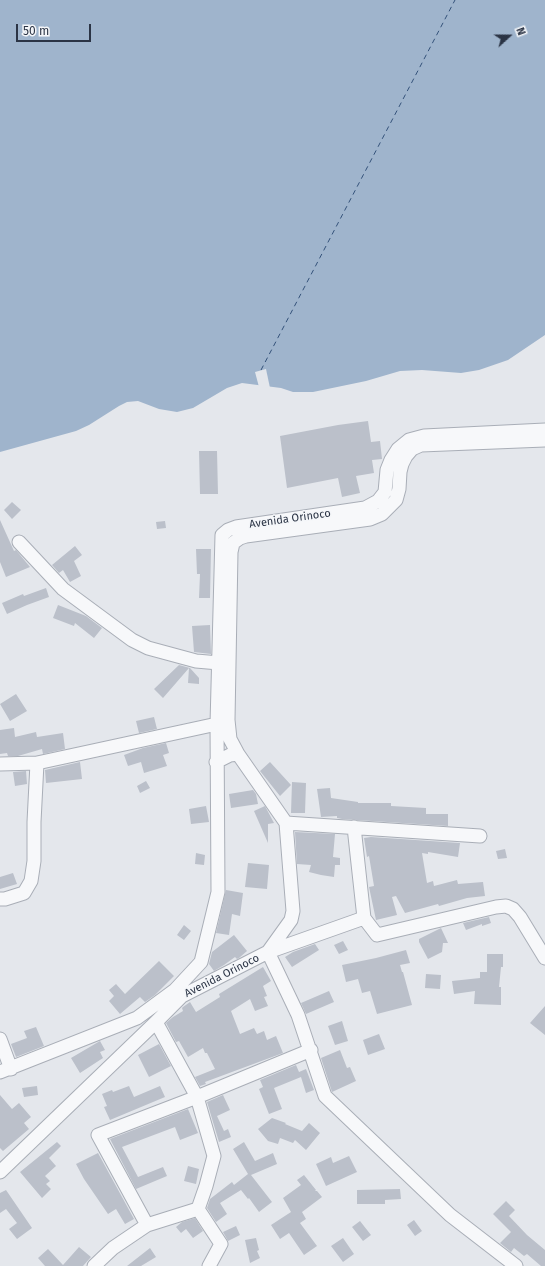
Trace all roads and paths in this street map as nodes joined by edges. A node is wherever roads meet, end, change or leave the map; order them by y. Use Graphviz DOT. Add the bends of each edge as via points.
graph roads {
  1 [pos="545,430"];
  2 [pos="545,440"];
  3 [pos="19,542"];
  4 [pos="219,663"];
  5 [pos="217,724"];
  6 [pos="238,754"];
  7 [pos="216,762"];
  8 [pos="37,763"];
  9 [pos="0,764"];
  10 [pos="286,823"];
  11 [pos="354,827"];
  12 [pos="480,836"];
  13 [pos="0,899"];
  14 [pos="364,918"];
  15 [pos="268,952"];
  16 [pos="545,958"];
  17 [pos="156,1022"];
  18 [pos="0,1039"];
  19 [pos="311,1050"];
  20 [pos="6,1070"];
  21 [pos="197,1097"];
  22 [pos="0,1172"];
  23 [pos="198,1209"];
  24 [pos="148,1225"];
  25 [pos="94,1266"];
  26 [pos="209,1266"];
  27 [pos="516,1266"];
  1 -- 4 [label="street, Avenida Orinoco" via="424,436 409,440 398,449 391,460 387,470 386,492 378,501 365,508 228,530 222,535 221,542"];
  2 -- 6 [label="street, Avenida Orinoco" via="421,445 412,449 406,456 400,472 396,500 382,514 370,519 246,536 233,543 228,720 230,739"];
  3 -- 4 [label="street" via="63,589 132,640 148,648 196,661"];
  4 -- 5 [label="street, Avenida Orinoco"];
  5 -- 7 [label="street, Avenida Orinoco"];
  5 -- 8 [label="street"];
  6 -- 7 [label="street"];
  6 -- 10 [label="street, Avenida Orinoco"];
  7 -- 20 [label="street, Avenida Orinoco" via="218,892 201,962 175,990 137,1018"];
  8 -- 9 [label="street"];
  8 -- 13 [label="street" via="31,881 24,893"];
  10 -- 11 [label="street"];
  10 -- 15 [label="street, Avenida Orinoco" via="293,911 286,929"];
  11 -- 12 [label="street"];
  11 -- 14 [label="street"];
  14 -- 15 [label="street"];
  14 -- 16 [label="street" via="377,935 506,906 520,916"];
  15 -- 17 [label="street, Avenida Orinoco" via="182,996"];
  15 -- 19 [label="street" via="298,1015"];
  17 -- 21 [label="street"];
  17 -- 22 [label="street, Avenida Orinoco"];
  18 -- 20 [label="street"];
  19 -- 21 [label="street"];
  19 -- 27 [label="street" via="325,1096 450,1215"];
  21 -- 23 [label="street" via="214,1156"];
  21 -- 24 [label="street" via="98,1135"];
  23 -- 24 [label="street"];
  23 -- 26 [label="street" via="221,1244"];
  24 -- 25 [label="street" via="113,1248"];
}
